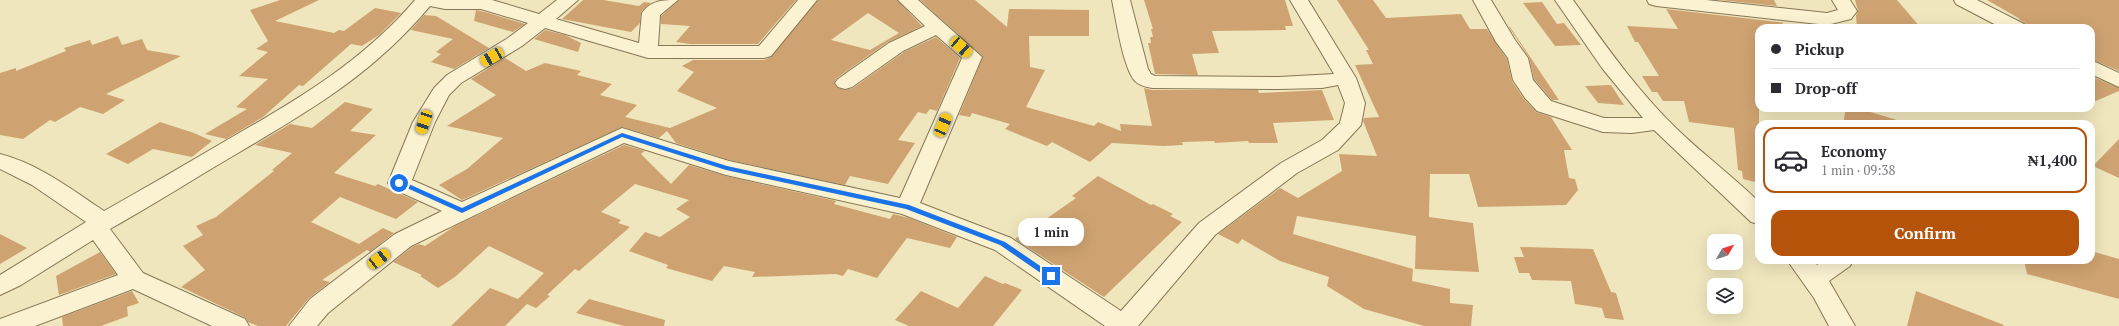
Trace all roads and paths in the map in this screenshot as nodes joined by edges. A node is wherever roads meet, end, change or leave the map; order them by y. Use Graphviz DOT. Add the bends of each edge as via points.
graph roads {
  1 [pos="425,0"];
  2 [pos="569,0"];
  3 [pos="669,0"];
  4 [pos="808,0"];
  5 [pos="906,0"];
  6 [pos="1121,0"];
  7 [pos="1299,0"];
  8 [pos="1482,0"];
  9 [pos="1564,0"];
  10 [pos="1656,0"];
  11 [pos="1841,0"];
  12 [pos="1963,0"];
  13 [pos="542,22"];
  14 [pos="2009,24"];
  15 [pos="938,27"];
  16 [pos="648,52"];
  17 [pos="2095,68"];
  18 [pos="1346,78"];
  19 [pos="2119,80"];
  20 [pos="845,83"];
  21 [pos="1658,123"];
  22 [pos="0,161"];
  23 [pos="907,207"];
  24 [pos="462,211"];
  25 [pos="1755,212"];
  26 [pos="100,225"];
  27 [pos="1802,264"];
  28 [pos="1836,264"];
  29 [pos="134,279"];
  30 [pos="1815,279"];
  31 [pos="0,286"];
  32 [pos="8,326"];
  33 [pos="236,326"];
  34 [pos="302,326"];
  35 [pos="1122,326"];
  36 [pos="1842,326"];
  1 -- 13 [label="street" via="482,3"];
  1 -- 26 [label="street" via="384,45 327,91"];
  2 -- 13 [label="street"];
  3 -- 16 [label="street" via="651,13"];
  4 -- 16 [label="street" via="764,52"];
  5 -- 15 [label="street"];
  6 -- 18 [label="street" via="1138,69 1143,78 1152,82 1279,83 1322,82"];
  7 -- 18 [label="street"];
  8 -- 21 [label="street" via="1518,58 1523,80 1544,106 1603,125 1632,126"];
  9 -- 21 [label="street" via="1591,40"];
  10 -- 11 [label="street" via="1827,18 1844,15 1848,11"];
  12 -- 14 [label="street"];
  13 -- 16 [label="street"];
  13 -- 24 [label="street" via="515,42 454,79 441,92 424,122 399,183"];
  15 -- 20 [label="street" via="896,47"];
  15 -- 23 [label="street" via="972,57"];
  17 -- 19 [label="street"];
  18 -- 35 [label="street" via="1355,103 1350,125 1342,134 1330,145 1273,179 1207,229"];
  21 -- 25 [label="street"];
  22 -- 26 [label="street" via="26,172"];
  23 -- 24 [label="street" via="726,168 622,135"];
  23 -- 35 [label="street" via="1003,244"];
  24 -- 34 [label="street" via="403,240 318,306"];
  26 -- 29 [label="street"];
  26 -- 31 [label="street"];
  27 -- 30 [label="street"];
  28 -- 30 [label="street"];
  29 -- 32 [label="street"];
  29 -- 33 [label="street"];
  30 -- 36 [label="street" via="1831,302"];
}
